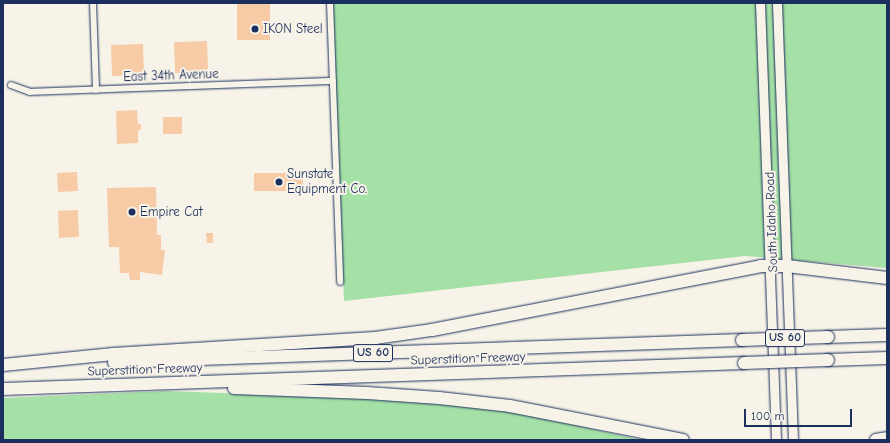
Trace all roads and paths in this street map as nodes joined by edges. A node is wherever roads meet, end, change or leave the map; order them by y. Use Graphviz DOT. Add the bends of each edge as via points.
graph roads {
  1 [pos="93,3"];
  2 [pos="330,3"];
  3 [pos="760,3"];
  4 [pos="777,3"];
  5 [pos="332,81"];
  6 [pos="11,85"];
  7 [pos="96,90"];
  8 [pos="770,266"];
  9 [pos="786,266"];
  10 [pos="887,278"];
  11 [pos="340,282"];
  12 [pos="887,335"];
  13 [pos="887,358"];
  14 [pos="3,365"];
  15 [pos="151,384"];
  16 [pos="3,389"];
  17 [pos="887,438"];
  18 [pos="683,440"];
  19 [pos="776,440"];
  20 [pos="793,440"];
  21 [pos="876,440"];
  1 -- 7 [label="street"];
  2 -- 5 [label="street"];
  3 -- 8 [label="main road, South Idaho Road"];
  4 -- 9 [label="main road, South Idaho Road"];
  5 -- 7 [label="street, East 34th Avenue"];
  5 -- 11 [label="street"];
  6 -- 7 [label="street, East 34th Avenue" via="30,92"];
  8 -- 9 [label="highway"];
  8 -- 14 [label="highway" via="432,330 375,338 113,354"];
  8 -- 19 [label="main road, South Idaho Road"];
  9 -- 10 [label="highway"];
  9 -- 20 [label="main road, South Idaho Road"];
  12 -- 14 [label="highway, Superstition Freeway / US 60, bridge"];
  13 -- 15 [label="highway, Superstition Freeway / US 60, bridge"];
  15 -- 16 [label="highway, Superstition Freeway / US 60"];
  15 -- 18 [label="highway" via="439,398 510,406"];
  17 -- 21 [label="highway"];
}
